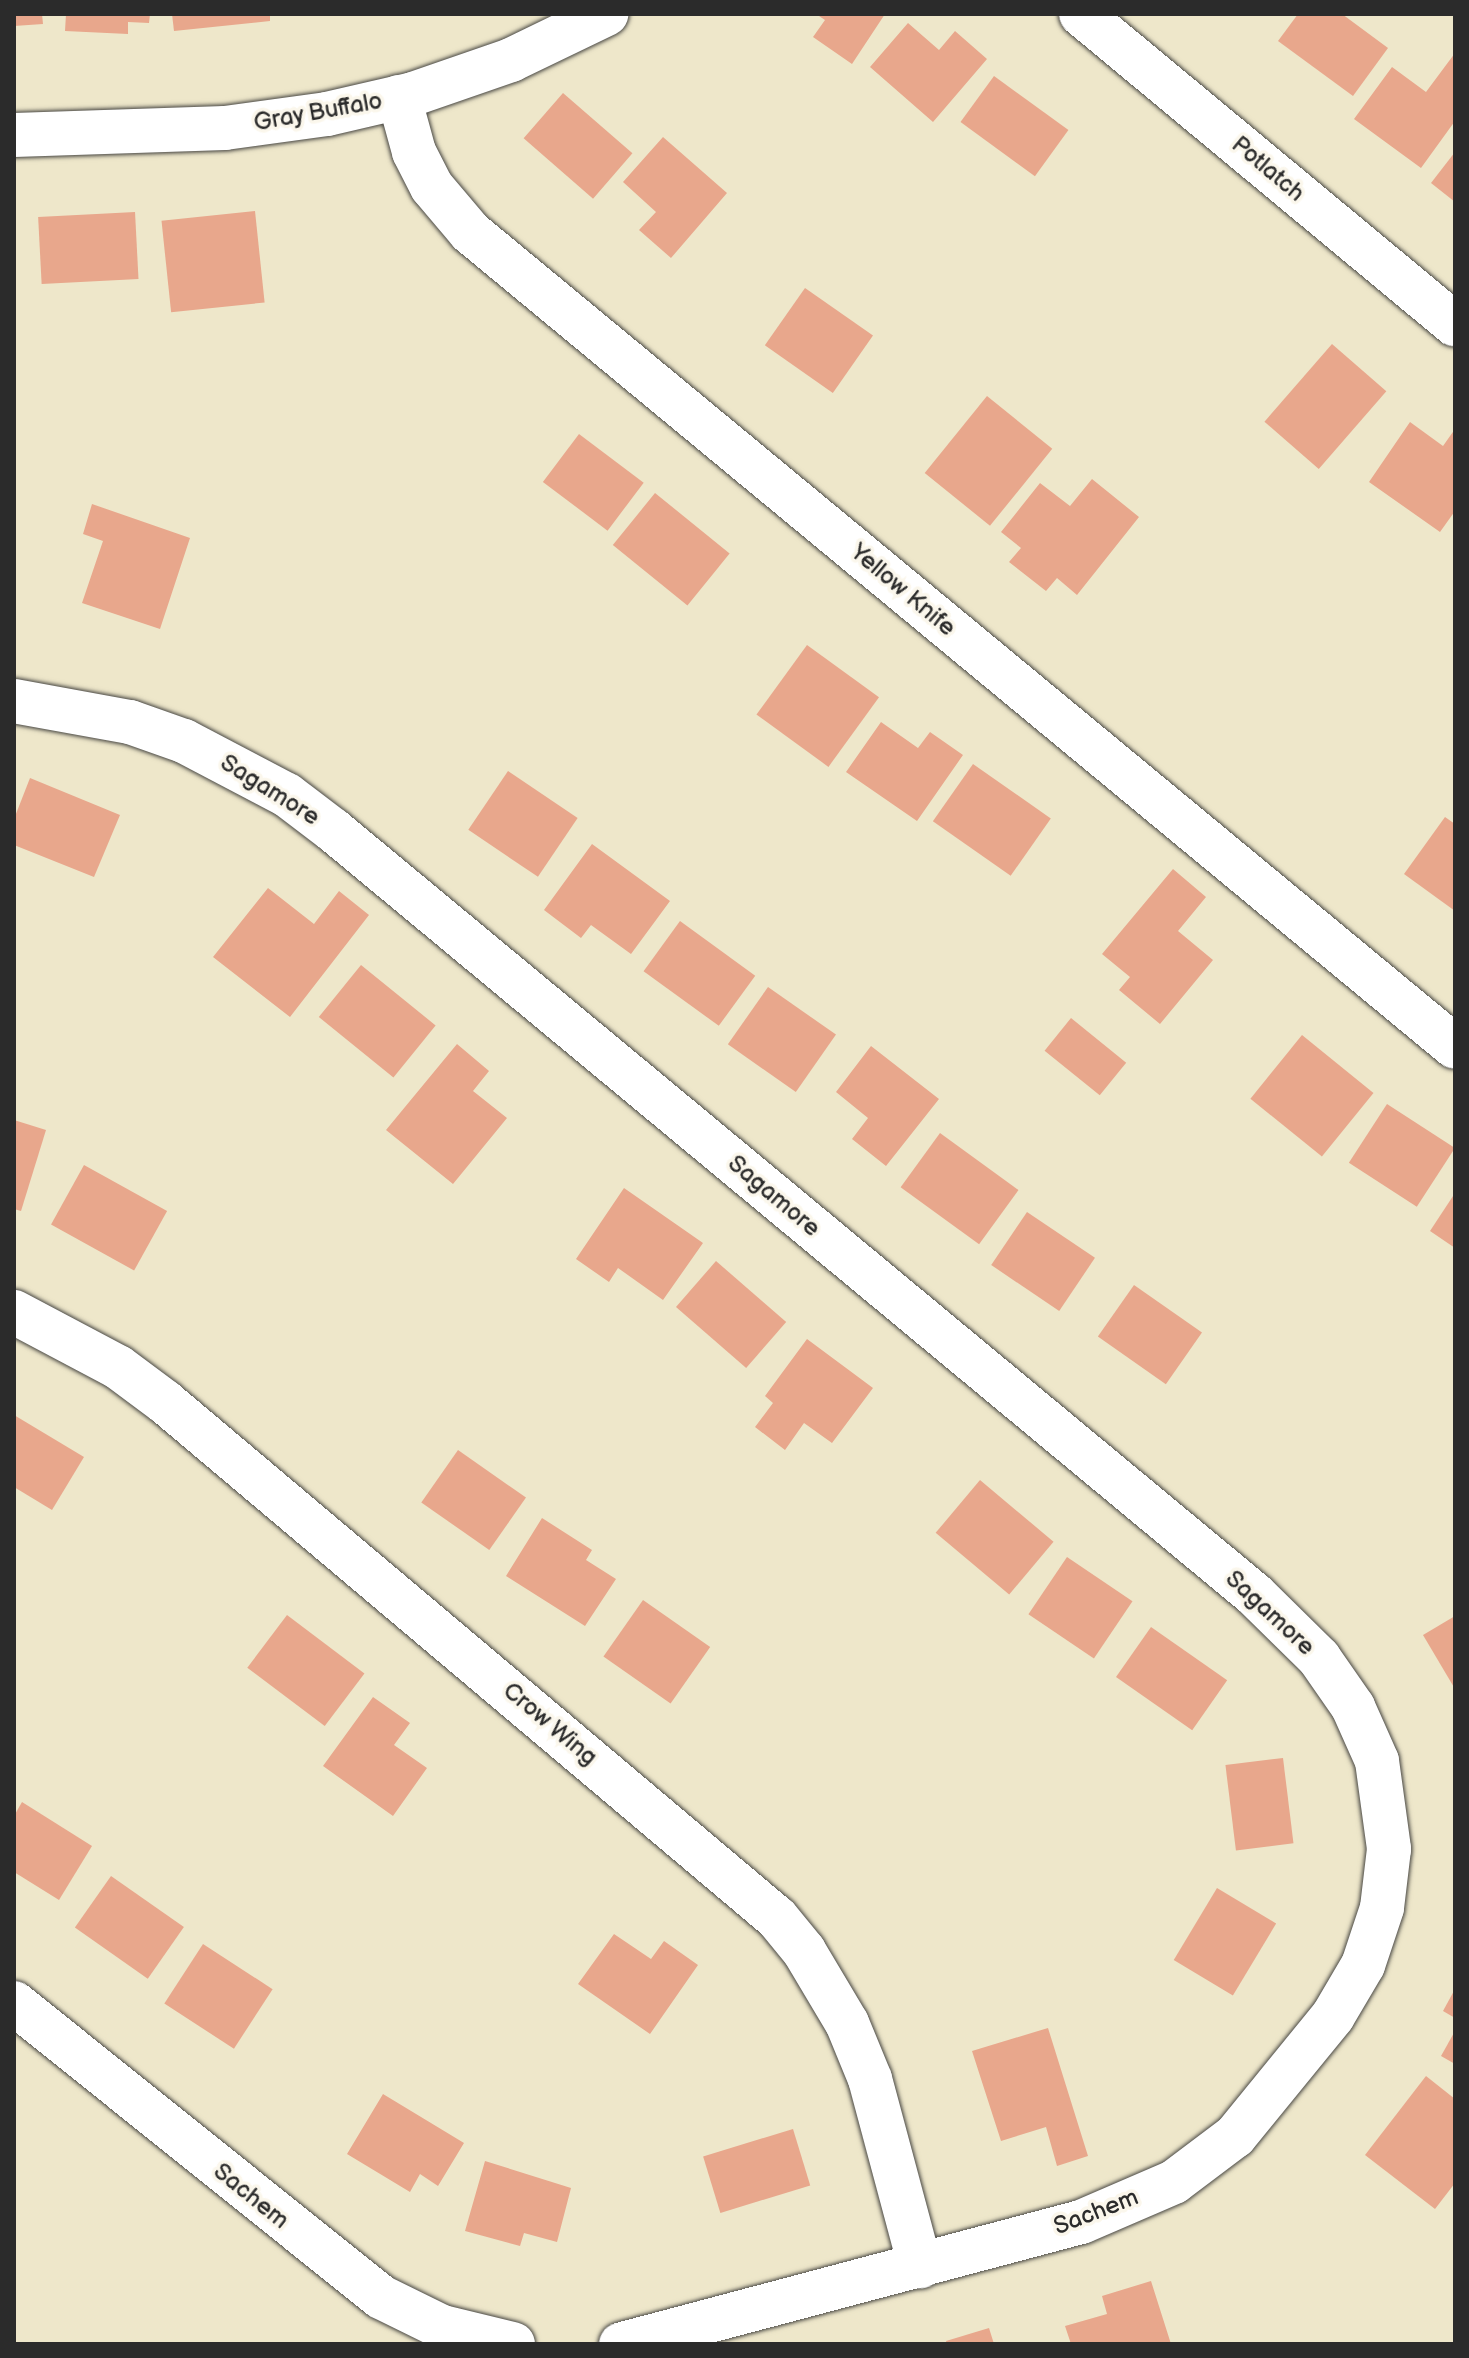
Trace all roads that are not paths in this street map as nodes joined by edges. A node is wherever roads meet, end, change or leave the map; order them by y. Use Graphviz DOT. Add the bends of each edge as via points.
graph roads {
  1 [pos="606,14"];
  2 [pos="1081,14"];
  3 [pos="399,97"];
  4 [pos="14,135"];
  5 [pos="1455,325"];
  6 [pos="14,701"];
  7 [pos="1455,1047"];
  8 [pos="14,1312"];
  9 [pos="1389,1849"];
  10 [pos="14,2003"];
  11 [pos="920,2266"];
  12 [pos="513,2344"];
  13 [pos="621,2344"];
  1 -- 3 [label="street, Gray Buffalo" via="511,60"];
  2 -- 5 [label="street, Potlatch"];
  3 -- 4 [label="street, Gray Buffalo" via="327,114 225,128"];
  3 -- 7 [label="street, Yellow Knife" via="414,152 432,187 470,232"];
  6 -- 9 [label="street, Sagamore" via="130,722 198,747 287,795 1255,1595 1319,1658 1353,1707 1377,1761"];
  8 -- 11 [label="street, Crow Wing" via="93,1352 165,1402 777,1918 827,1986 853,2037 870,2079"];
  9 -- 11 [label="street, Sachem" via="1382,1908 1363,1965 1333,2016 1235,2136 1174,2182 1081,2222"];
  10 -- 12 [label="street, Sachem" via="381,2297 442,2327"];
  11 -- 13 [label="street, Sachem"];
}
